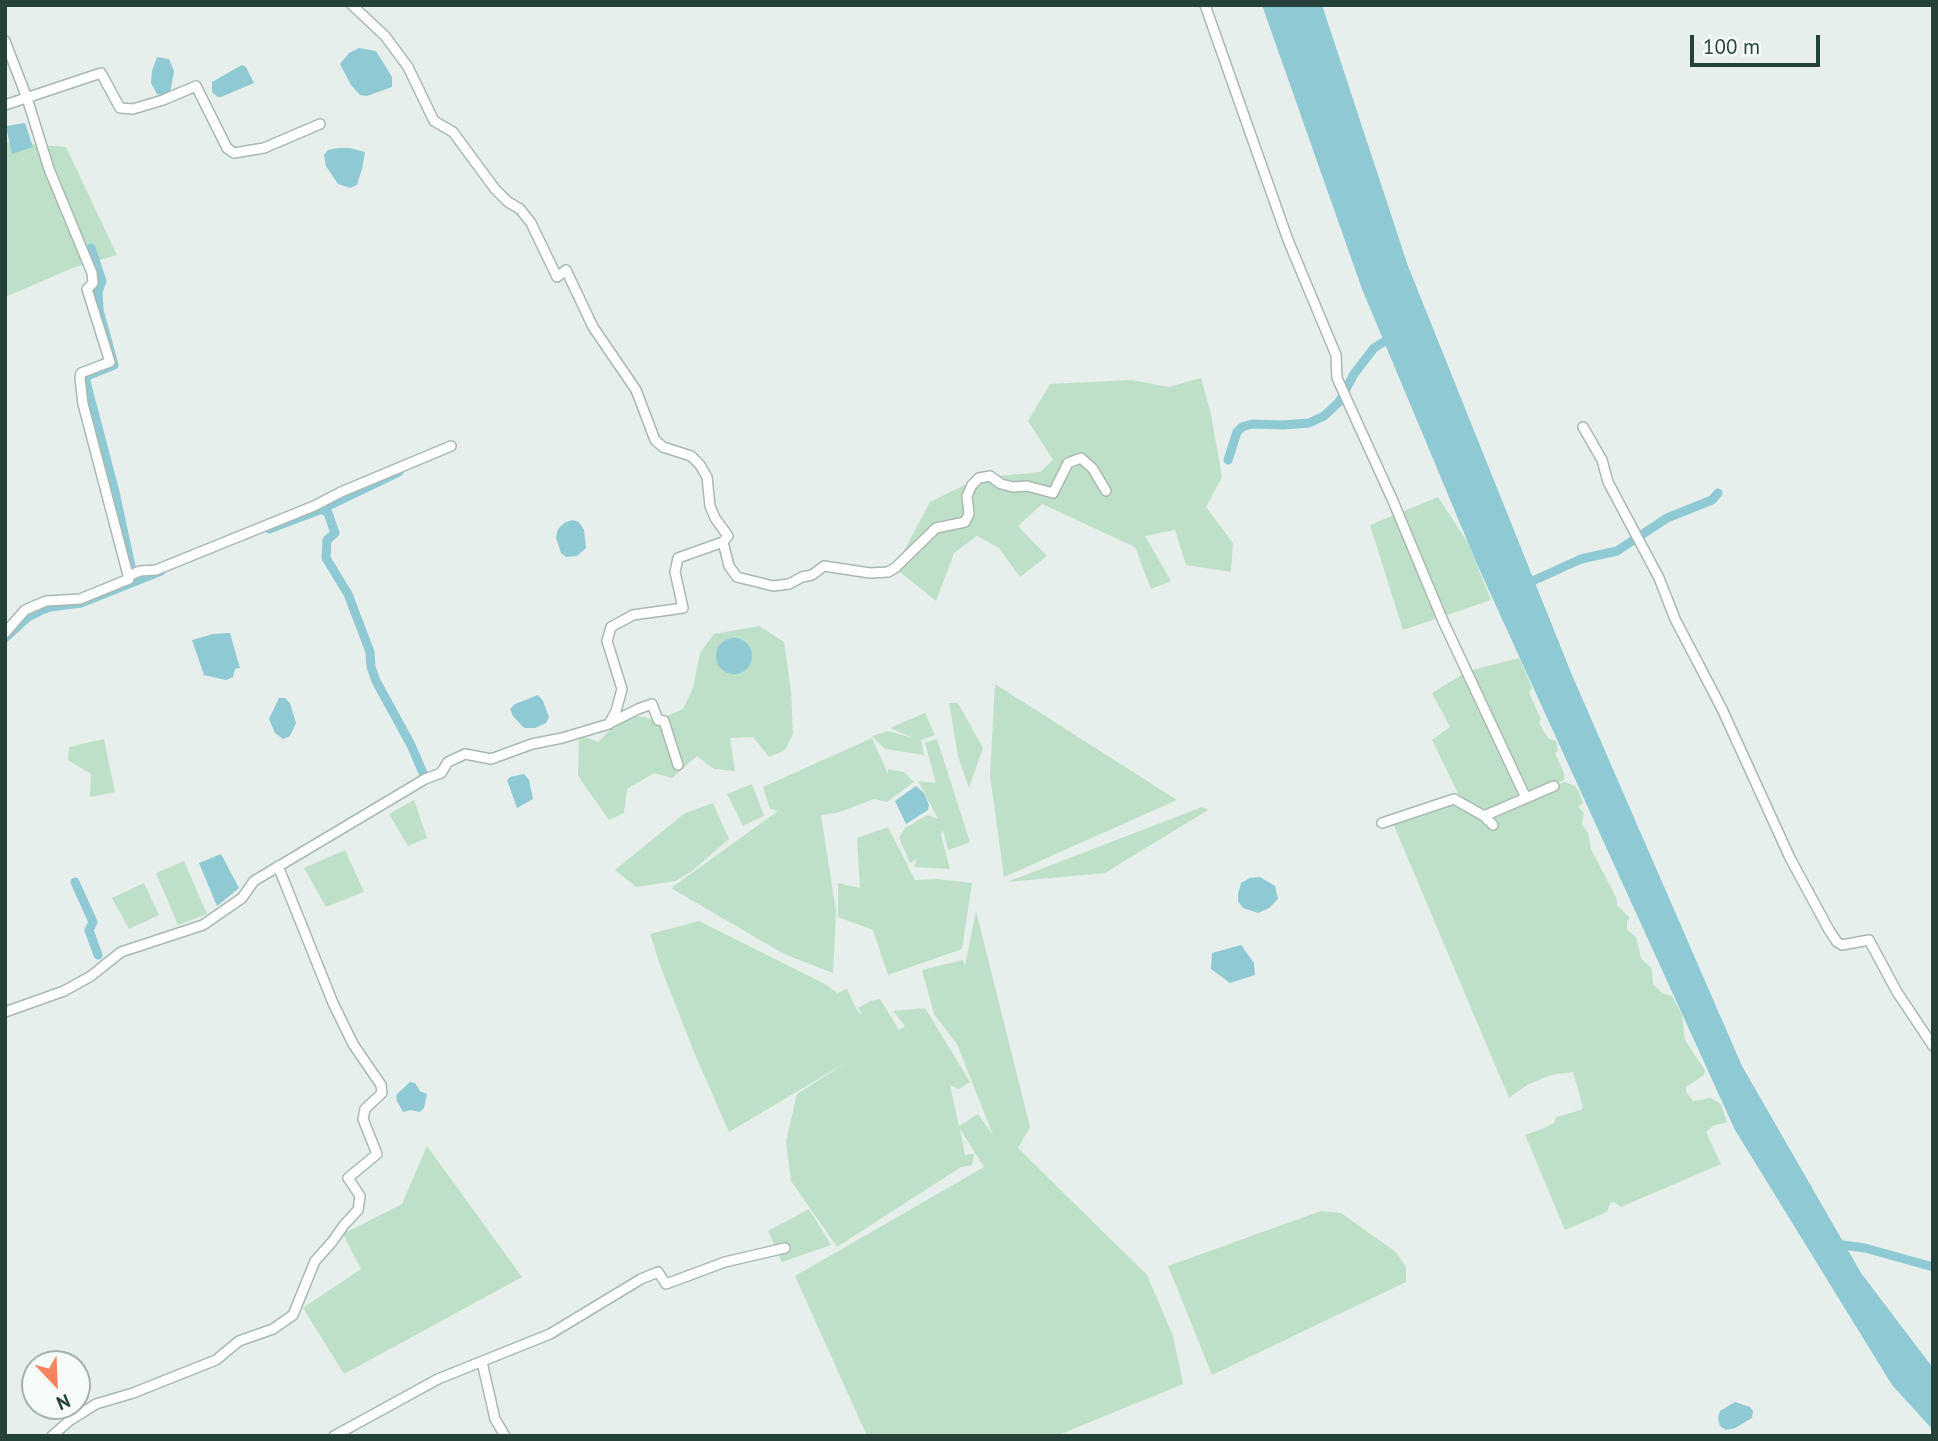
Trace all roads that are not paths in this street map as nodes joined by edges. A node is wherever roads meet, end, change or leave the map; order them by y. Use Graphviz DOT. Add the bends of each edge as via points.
graph roads {
  1 [pos="352,5"];
  2 [pos="1205,5"];
  3 [pos="5,41"];
  4 [pos="27,98"];
  5 [pos="5,105"];
  6 [pos="320,124"];
  7 [pos="1583,427"];
  8 [pos="451,446"];
  9 [pos="1106,491"];
  10 [pos="723,542"];
  11 [pos="129,576"];
  12 [pos="5,633"];
  13 [pos="609,724"];
  14 [pos="678,765"];
  15 [pos="1554,786"];
  16 [pos="1526,798"];
  17 [pos="1483,816"];
  18 [pos="1382,823"];
  19 [pos="1493,825"];
  20 [pos="278,866"];
  21 [pos="5,1012"];
  22 [pos="1933,1046"];
  23 [pos="785,1248"];
  24 [pos="482,1362"];
  25 [pos="56,1434"];
  26 [pos="334,1436"];
  27 [pos="505,1436"];
  1 -- 10 [label="street" via="385,36 408,67 434,121 453,132 495,189 520,209 539,236 557,277 566,270 593,327 636,390 655,440 691,456 707,477 710,506 728,536"];
  2 -- 16 [label="street" via="1288,240 1336,355 1337,378"];
  3 -- 4 [label="street"];
  4 -- 5 [label="street"];
  4 -- 6 [label="street" via="101,73 121,108 133,109 196,86 227,148 234,152 264,148"];
  4 -- 11 [label="street" via="49,169 92,273 93,283 87,289 110,362 81,373 83,404"];
  7 -- 22 [label="street" via="1790,858 1837,943 1869,940"];
  8 -- 11 [label="street" via="156,570"];
  9 -- 10 [label="street" via="1081,458 1068,463 1053,493 1013,487 990,476 979,478 967,496 965,522 936,528 895,568 878,574 824,566 789,584 755,583 737,577"];
  10 -- 13 [label="street" via="678,558 675,572 683,608 634,615 611,627 607,641 622,689"];
  11 -- 12 [label="street" via="80,598 46,601 25,610"];
  13 -- 14 [label="street" via="652,704 658,720 664,721"];
  13 -- 20 [label="street" via="491,759 465,754 448,762 441,773"];
  15 -- 16 [label="street"];
  16 -- 17 [label="street"];
  17 -- 18 [label="street" via="1454,799"];
  17 -- 19 [label="street"];
  20 -- 21 [label="street" via="203,925 121,952 64,991"];
  20 -- 25 [label="street" via="333,1003 353,1044 381,1084 382,1093 365,1109 362,1119 377,1154 348,1178 359,1196 358,1210 315,1261 293,1315 273,1329 239,1341 216,1360 96,1405"];
  23 -- 24 [label="street" via="666,1283 658,1272 550,1334"];
  24 -- 26 [label="street" via="438,1379"];
  24 -- 27 [label="street" via="495,1419"];
}
